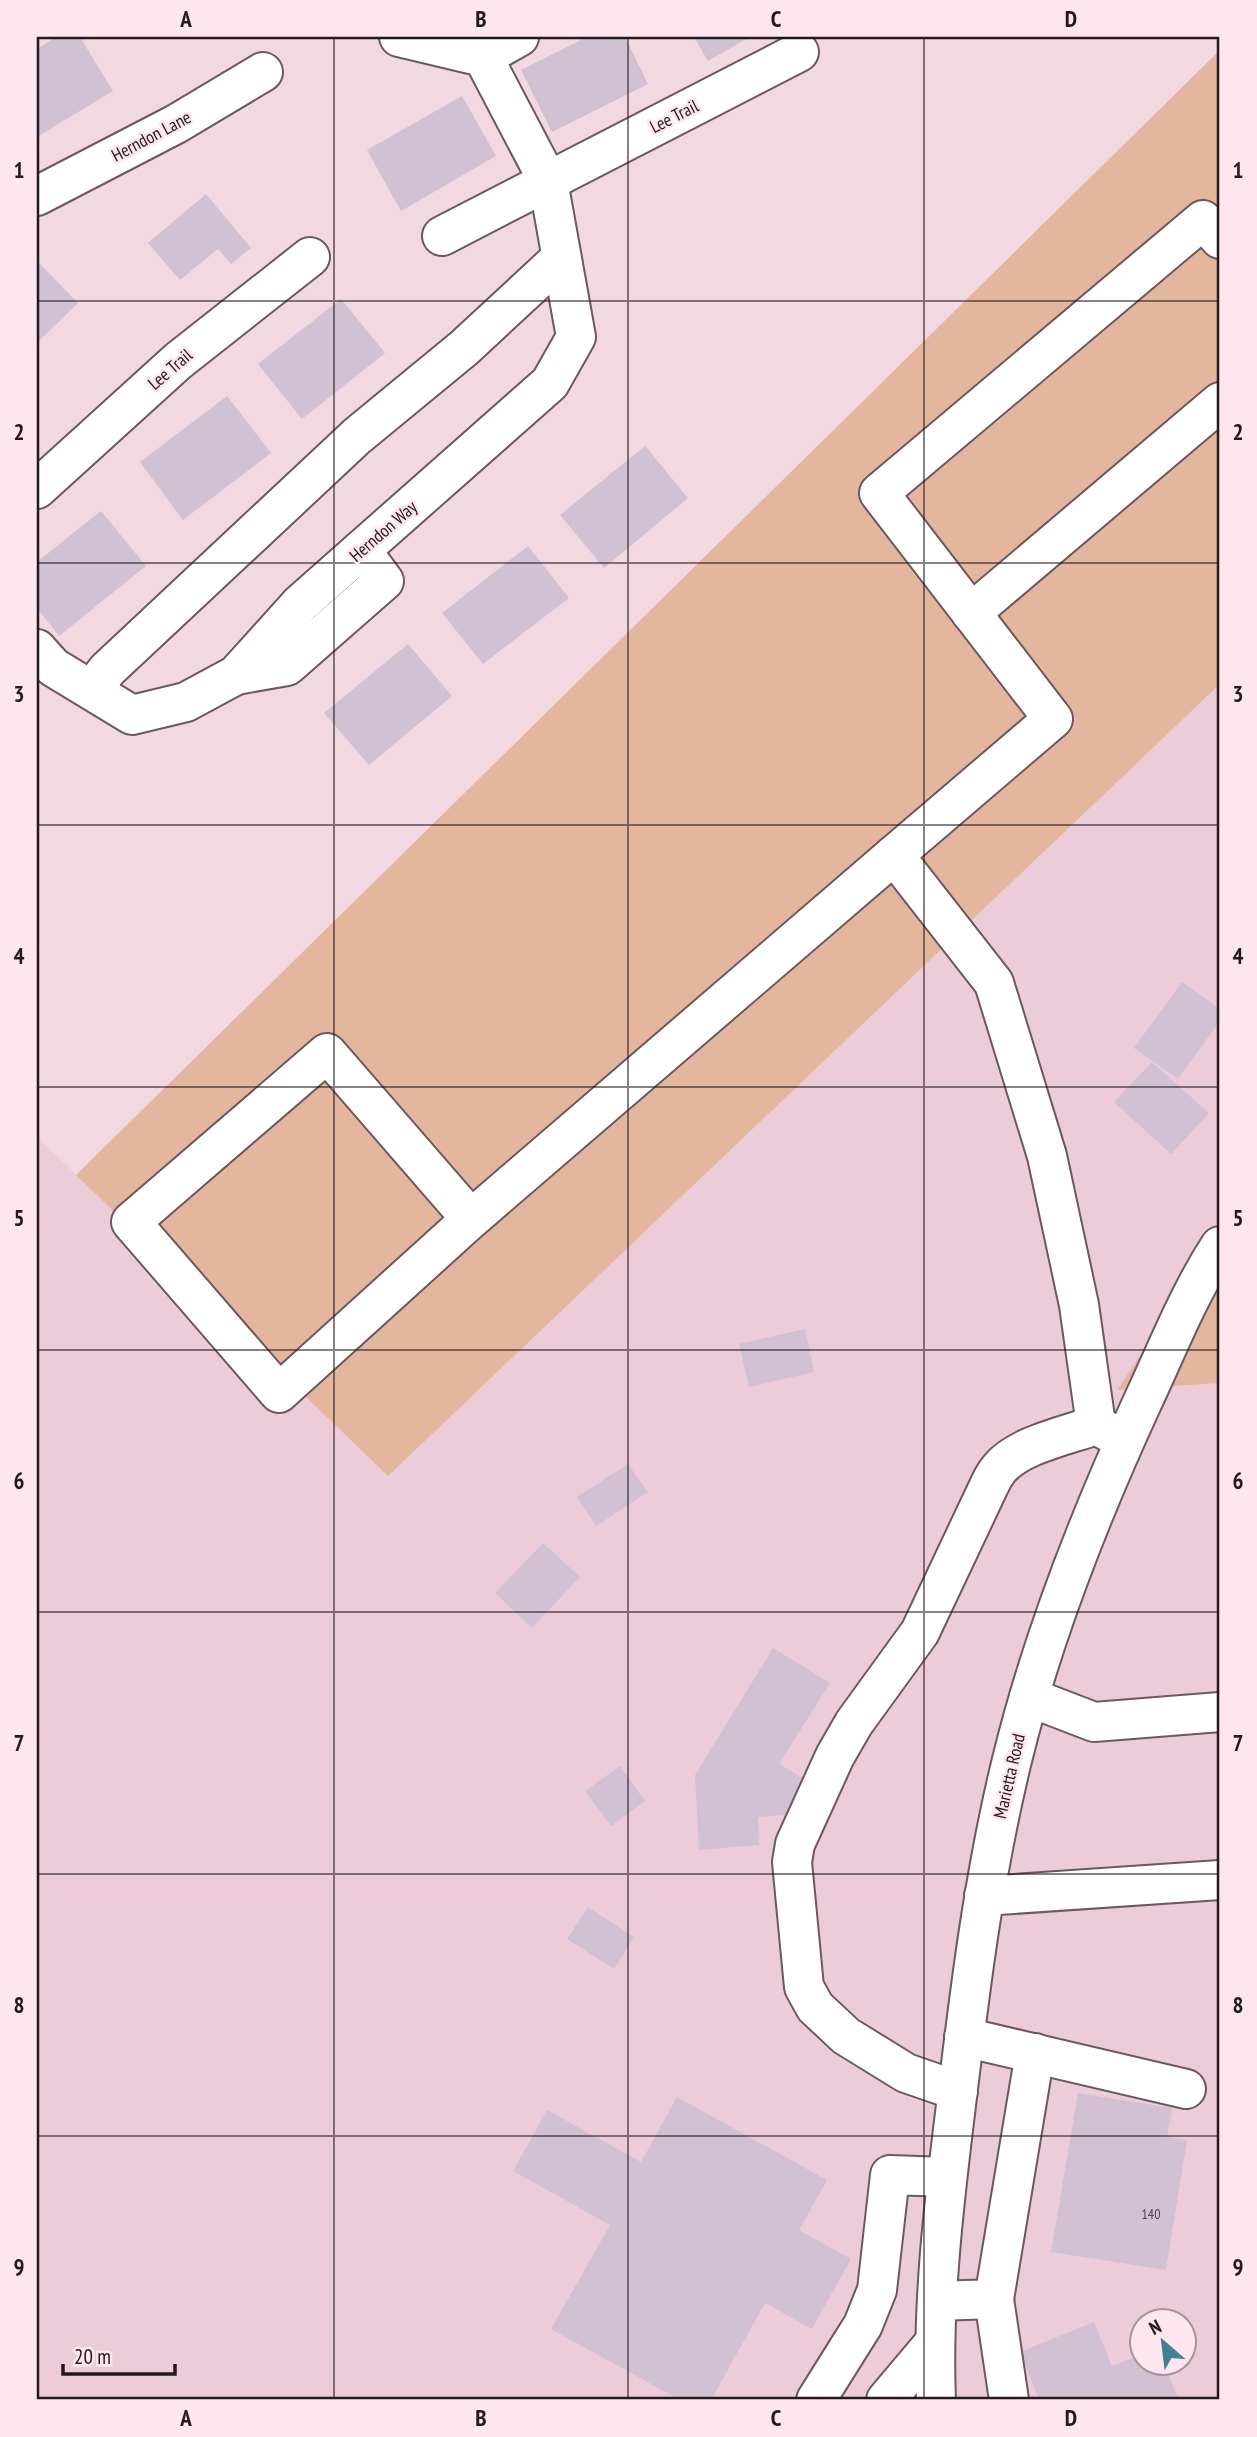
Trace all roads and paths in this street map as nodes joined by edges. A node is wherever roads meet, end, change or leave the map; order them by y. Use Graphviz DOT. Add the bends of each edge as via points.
graph roads {
  1 [pos="398,37"];
  2 [pos="519,37"];
  3 [pos="799,52"];
  4 [pos="483,57"];
  5 [pos="263,72"];
  6 [pos="548,181"];
  7 [pos="37,196"];
  8 [pos="442,236"];
  9 [pos="1220,239"];
  10 [pos="310,257"];
  11 [pos="561,258"];
  12 [pos="1220,402"];
  13 [pos="37,489"];
  14 [pos="971,613"];
  15 [pos="37,649"];
  16 [pos="92,691"];
  17 [pos="894,855"];
  18 [pos="471,1219"];
  19 [pos="1220,1246"];
  20 [pos="1110,1433"];
  21 [pos="1029,1697"];
  22 [pos="1220,1712"];
  23 [pos="1220,1880"];
  24 [pos="984,1896"];
  25 [pos="964,2037"];
  26 [pos="1035,2053"];
  27 [pos="1186,2089"];
  28 [pos="958,2091"];
  29 [pos="947,2177"];
  30 [pos="993,2299"];
  31 [pos="937,2301"];
  32 [pos="934,2343"];
  33 [pos="816,2400"];
  34 [pos="886,2400"];
  35 [pos="936,2400"];
  36 [pos="1009,2400"];
  1 -- 4 [label="street"];
  2 -- 4 [label="street"];
  3 -- 6 [label="street, Lee Trail"];
  4 -- 6 [label="street"];
  5 -- 7 [label="street, Herndon Lane" via="176,124"];
  6 -- 8 [label="street, Lee Trail"];
  6 -- 11 [label="street, Herndon Way"];
  9 -- 14 [label="street" via="1203,220 879,494"];
  10 -- 13 [label="street, Lee Trail" via="178,361"];
  11 -- 16 [label="street" via="255,529 107,670"];
  11 -- 16 [label="street, Herndon Way" via="576,337 550,383 300,604 236,676 186,702 132,715"];
  12 -- 14 [label="street"];
  14 -- 17 [label="street" via="1053,719"];
  15 -- 16 [label="street, Herndon Way" via="54,667"];
  17 -- 18 [label="street"];
  17 -- 20 [label="street" via="994,983 1047,1156"];
  18 -- 18 [label="street" via="279,1392 131,1222 327,1053"];
  19 -- 20 [label="street, Marietta Road" via="1174,1333"];
  20 -- 21 [label="street, Marietta Road"];
  20 -- 28 [label="street" via="1032,1447 1000,1467 920,1632 854,1723 794,1844 804,1987 815,2007 846,2036 905,2073"];
  21 -- 22 [label="street" via="1094,1722"];
  21 -- 24 [label="street, Marietta Road"];
  23 -- 24 [label="street"];
  24 -- 25 [label="street, Marietta Road"];
  25 -- 26 [label="street"];
  25 -- 28 [label="street, Marietta Road"];
  26 -- 27 [label="street"];
  26 -- 30 [label="street"];
  28 -- 29 [label="street, Marietta Road"];
  29 -- 31 [label="street, Marietta Road"];
  29 -- 33 [label="street" via="890,2175 877,2290 863,2325"];
  30 -- 31 [label="street"];
  30 -- 36 [label="street"];
  31 -- 32 [label="street, Marietta Road"];
  32 -- 34 [label="street"];
  32 -- 35 [label="street, Marietta Road"];
}
